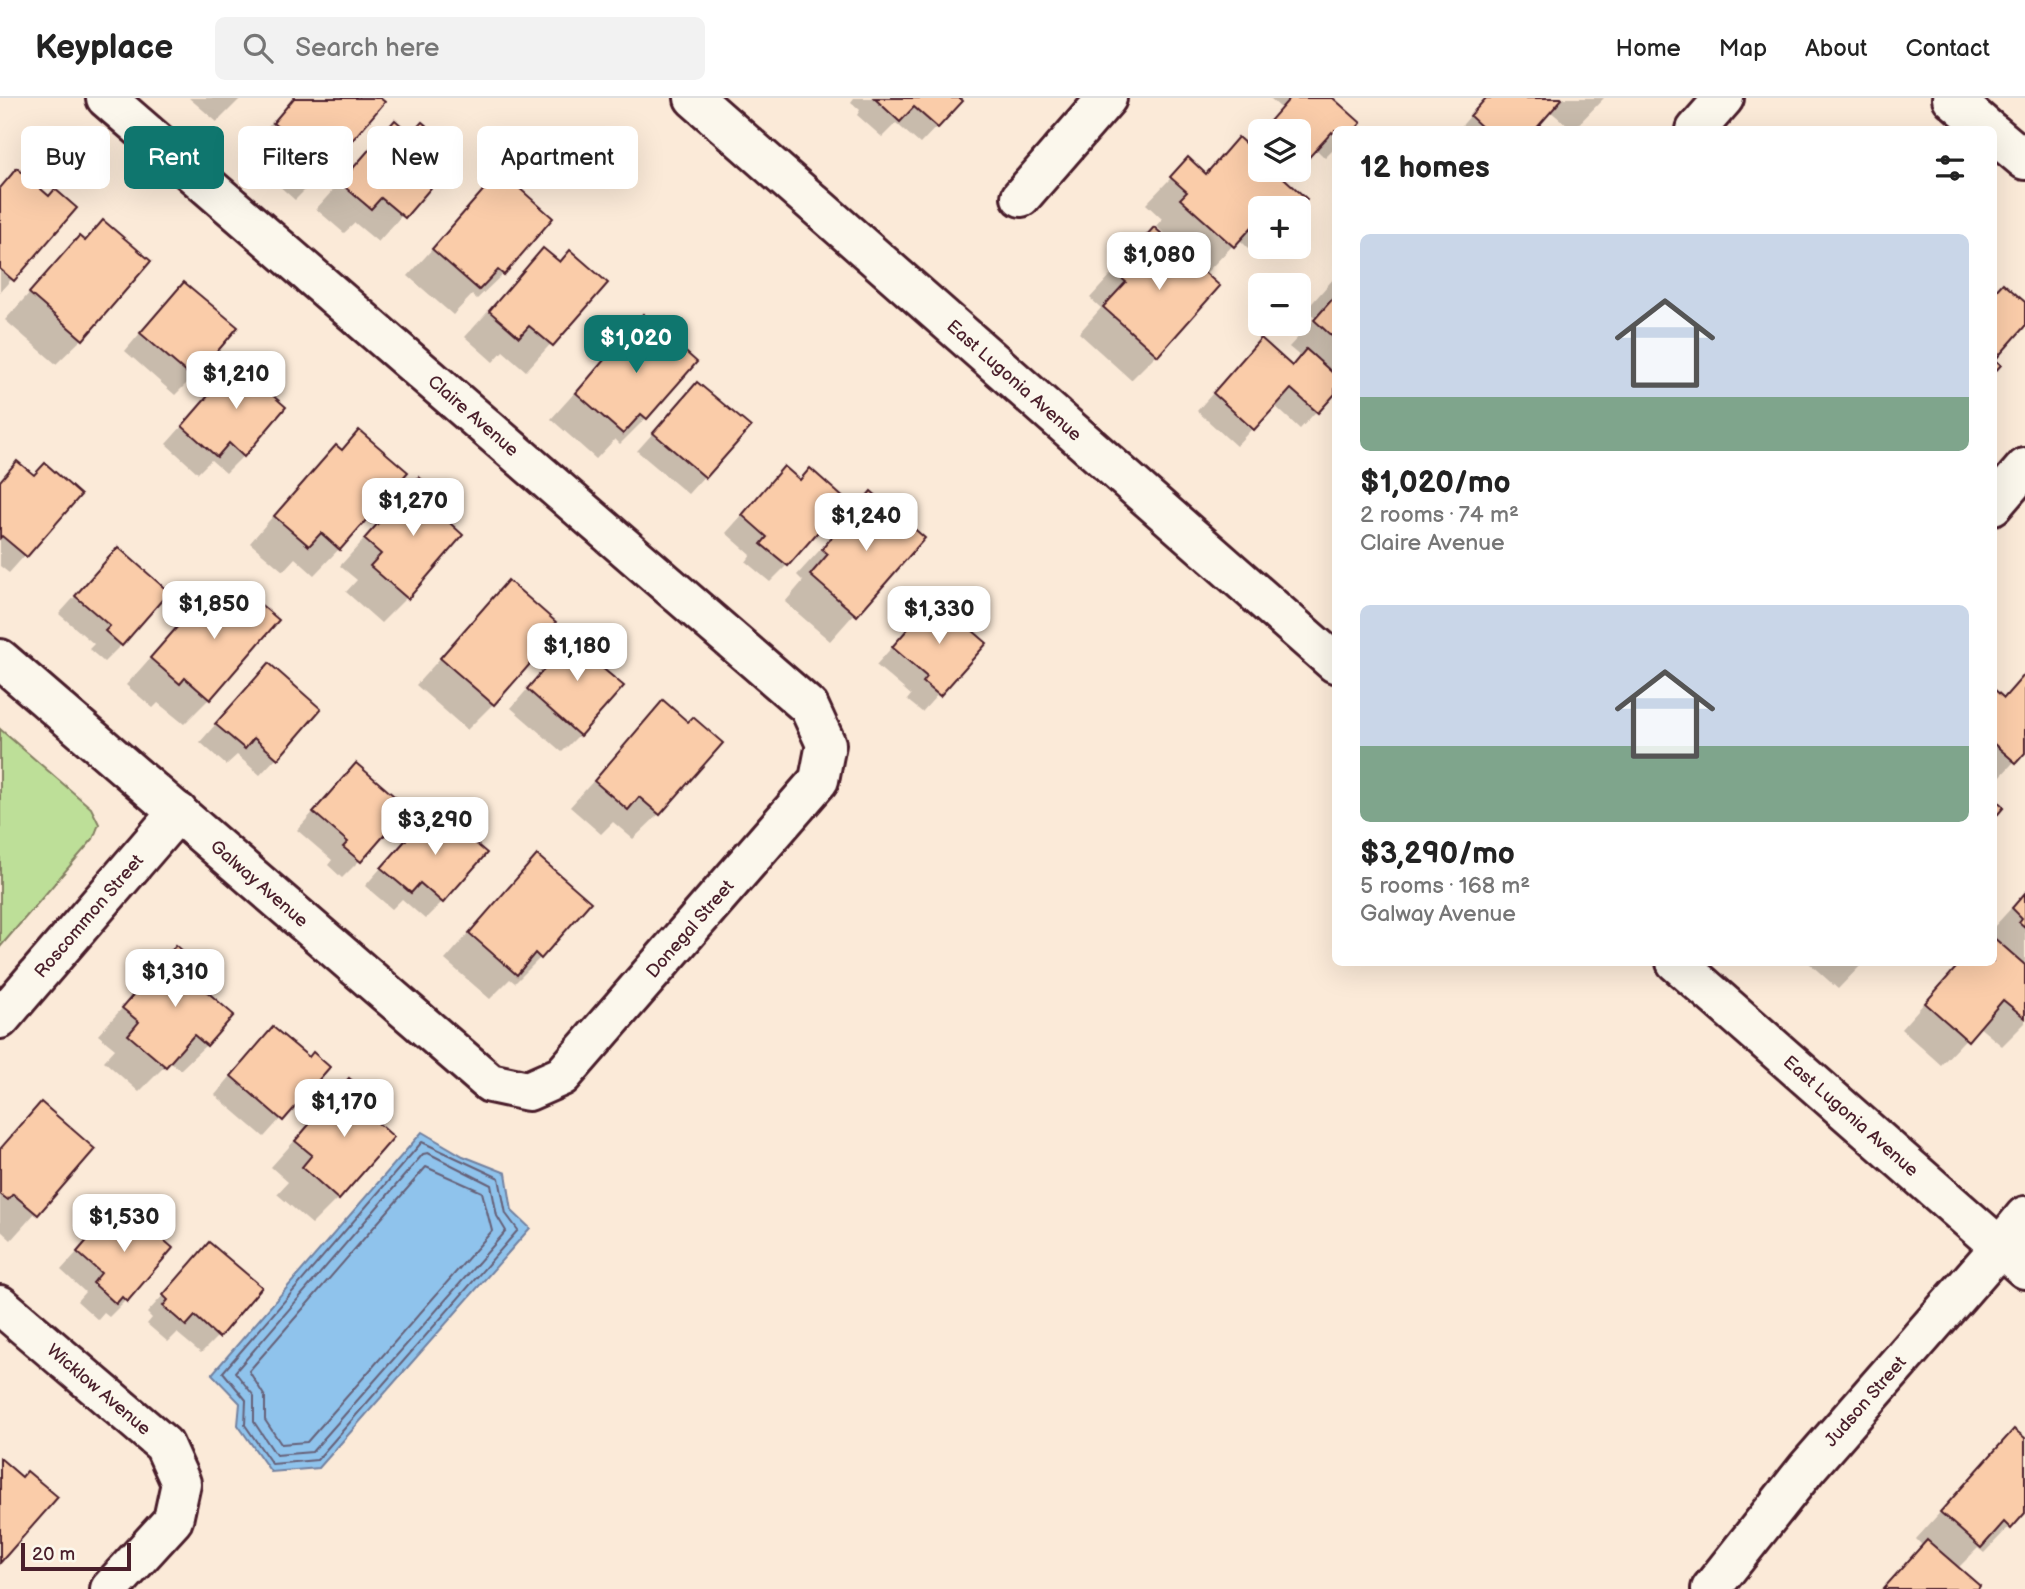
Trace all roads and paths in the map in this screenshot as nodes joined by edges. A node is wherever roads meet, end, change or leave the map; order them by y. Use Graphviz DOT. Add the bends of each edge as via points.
graph roads {
  1 [pos="106,98"];
  2 [pos="694,98"];
  3 [pos="1107,98"];
  4 [pos="1724,98"];
  5 [pos="1952,98"];
  6 [pos="1700,126"];
  7 [pos="1984,126"];
  8 [pos="1997,136"];
  9 [pos="2025,160"];
  10 [pos="1021,197"];
  11 [pos="2025,468"];
  12 [pos="1997,500"];
  13 [pos="0,659"];
  14 [pos="1332,660"];
  15 [pos="826,744"];
  16 [pos="178,812"];
  17 [pos="1681,966"];
  18 [pos="0,1019"];
  19 [pos="528,1091"];
  20 [pos="2025,1216"];
  21 [pos="2012,1258"];
  22 [pos="0,1306"];
  23 [pos="110,1589"];
  24 [pos="1711,1589"];
  1 -- 15 [label="street, Claire Avenue" via="809,707"];
  2 -- 14 [label="street, East Lugonia Avenue"];
  3 -- 10 [label="street"];
  4 -- 6 [label="street"];
  5 -- 7 [label="street"];
  8 -- 9 [label="street"];
  11 -- 12 [label="street"];
  13 -- 16 [label="street, Galway Avenue"];
  15 -- 19 [label="street, Donegal Street" via="819,780 562,1076"];
  16 -- 18 [label="street, Roscommon Street"];
  16 -- 19 [label="street, Galway Avenue" via="490,1083"];
  17 -- 21 [label="street, East Lugonia Avenue"];
  20 -- 21 [label="street, Judson Street"];
  21 -- 24 [label="street, Judson Street" via="1807,1468"];
  22 -- 23 [label="street, Wicklow Avenue" via="164,1445 181,1483 173,1520"];
}
